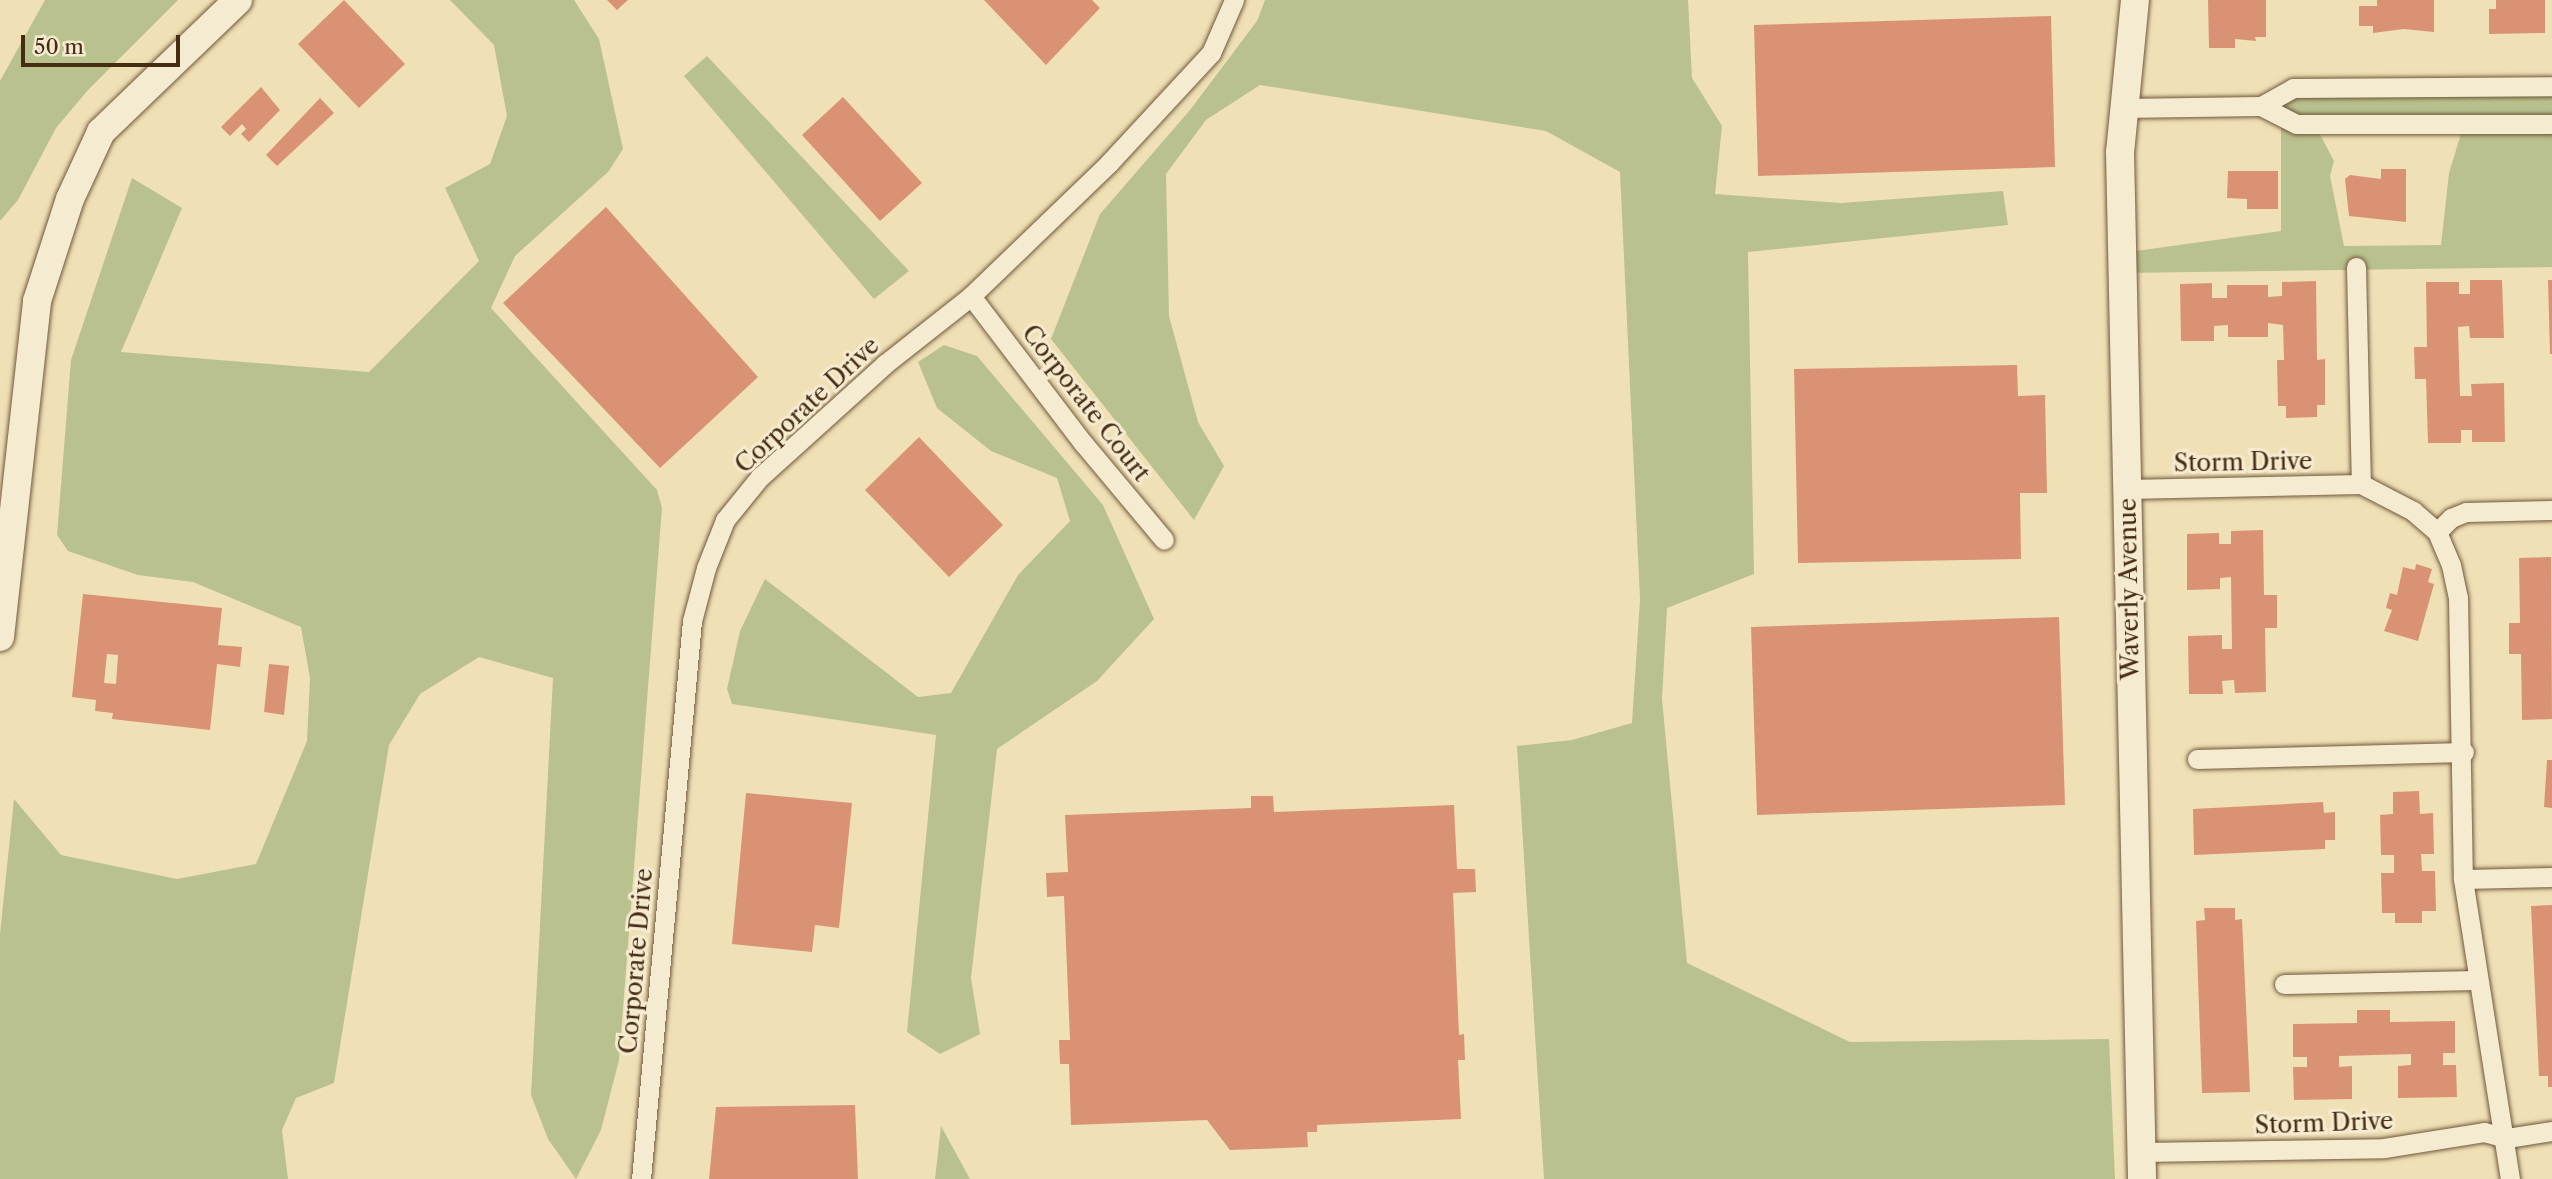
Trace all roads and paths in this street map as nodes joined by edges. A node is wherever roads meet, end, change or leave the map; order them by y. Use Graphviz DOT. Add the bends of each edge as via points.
graph roads {
  1 [pos="238,0"];
  2 [pos="1234,0"];
  3 [pos="2135,0"];
  4 [pos="2552,86"];
  5 [pos="2261,106"];
  6 [pos="2122,108"];
  7 [pos="2552,124"];
  8 [pos="2356,267"];
  9 [pos="971,296"];
  10 [pos="2361,484"];
  11 [pos="2127,489"];
  12 [pos="2552,510"];
  13 [pos="2437,532"];
  14 [pos="1164,540"];
  15 [pos="0,637"];
  16 [pos="2464,752"];
  17 [pos="2197,759"];
  18 [pos="2552,877"];
  19 [pos="2463,879"];
  20 [pos="2478,980"];
  21 [pos="2284,984"];
  22 [pos="2552,1131"];
  23 [pos="2507,1138"];
  24 [pos="2141,1166"];
  25 [pos="641,1179"];
  26 [pos="2510,1179"];
  1 -- 15 [label="street" via="101,132 70,199 37,301"];
  2 -- 9 [label="street, Corporate Drive" via="1211,53 1109,163"];
  3 -- 6 [label="street, Waverly Avenue"];
  4 -- 5 [label="street" via="2293,88"];
  5 -- 6 [label="street"];
  5 -- 7 [label="street" via="2295,124"];
  6 -- 11 [label="street, Waverly Avenue"];
  8 -- 10 [label="street"];
  9 -- 14 [label="street, Corporate Court"];
  9 -- 25 [label="street, Corporate Drive" via="885,365 760,477 725,520 706,568 692,621"];
  10 -- 11 [label="street, Storm Drive"];
  10 -- 13 [label="street, Storm Drive" via="2413,511"];
  11 -- 24 [label="street, Waverly Avenue"];
  12 -- 13 [label="street" via="2466,512 2451,518"];
  13 -- 16 [label="street" via="2458,598"];
  16 -- 17 [label="street"];
  16 -- 19 [label="street"];
  18 -- 19 [label="street"];
  19 -- 20 [label="street"];
  20 -- 21 [label="street"];
  20 -- 23 [label="street"];
  22 -- 23 [label="street, Storm Drive"];
  23 -- 24 [label="street, Storm Drive" via="2484,1132 2384,1148"];
  23 -- 26 [label="street"];
}
